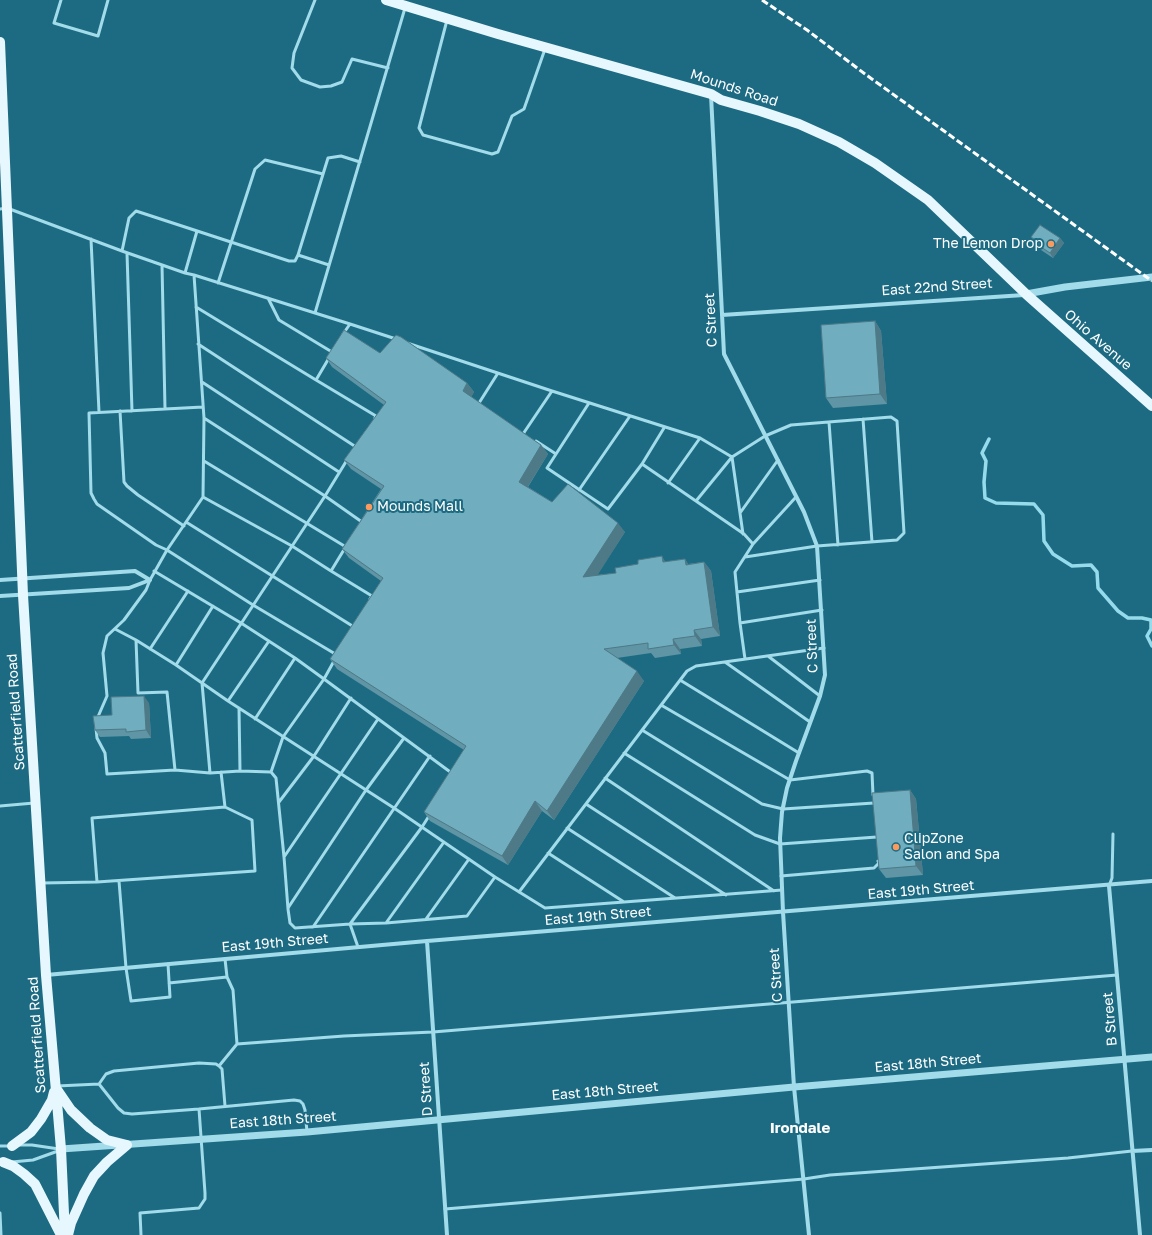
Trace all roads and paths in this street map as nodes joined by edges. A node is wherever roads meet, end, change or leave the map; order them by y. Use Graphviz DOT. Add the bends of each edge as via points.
graph roads {
  1 [pos="61,0"];
  2 [pos="108,0"];
  3 [pos="316,0"];
  4 [pos="386,0"];
  5 [pos="406,6"];
  6 [pos="448,19"];
  7 [pos="0,42"];
  8 [pos="545,47"];
  9 [pos="388,68"];
  10 [pos="711,94"];
  11 [pos="360,162"];
  12 [pos="323,174"];
  13 [pos="3,208"];
  14 [pos="197,231"];
  15 [pos="91,239"];
  16 [pos="231,242"];
  17 [pos="122,251"];
  18 [pos="127,253"];
  19 [pos="298,255"];
  20 [pos="162,265"];
  21 [pos="329,265"];
  22 [pos="185,273"];
  23 [pos="194,275"];
  24 [pos="1152,277"];
  25 [pos="218,282"];
  26 [pos="1026,294"];
  27 [pos="268,298"];
  28 [pos="196,308"];
  29 [pos="315,313"];
  30 [pos="722,315"];
  31 [pos="350,324"];
  32 [pos="343,335"];
  33 [pos="198,344"];
  34 [pos="335,347"];
  35 [pos="332,352"];
  36 [pos="498,373"];
  37 [pos="316,380"];
  38 [pos="202,382"];
  39 [pos="552,391"];
  40 [pos="479,403"];
  41 [pos="589,403"];
  42 [pos="1152,406"];
  43 [pos="203,407"];
  44 [pos="165,409"];
  45 [pos="120,411"];
  46 [pos="132,411"];
  47 [pos="99,412"];
  48 [pos="630,416"];
  49 [pos="204,418"];
  50 [pos="863,419"];
  51 [pos="372,422"];
  52 [pos="829,422"];
  53 [pos="664,428"];
  54 [pos="765,436"];
  55 [pos="700,438"];
  56 [pos="360,441"];
  57 [pos="356,447"];
  58 [pos="352,453"];
  59 [pos="556,454"];
  60 [pos="732,457"];
  61 [pos="347,460"];
  62 [pos="778,460"];
  63 [pos="204,461"];
  64 [pos="642,464"];
  65 [pos="339,472"];
  66 [pos="668,482"];
  67 [pos="579,490"];
  68 [pos="203,496"];
  69 [pos="325,496"];
  70 [pos="796,497"];
  71 [pos="696,501"];
  72 [pos="740,513"];
  73 [pos="186,522"];
  74 [pos="307,522"];
  75 [pos="184,526"];
  76 [pos="358,528"];
  77 [pos="744,534"];
  78 [pos="350,541"];
  79 [pos="872,542"];
  80 [pos="753,544"];
  81 [pos="838,545"];
  82 [pos="292,546"];
  83 [pos="817,546"];
  84 [pos="346,547"];
  85 [pos="167,550"];
  86 [pos="745,556"];
  87 [pos="331,571"];
  88 [pos="154,572"];
  89 [pos="272,577"];
  90 [pos="22,578"];
  91 [pos="0,580"];
  92 [pos="150,580"];
  93 [pos="820,580"];
  94 [pos="188,591"];
  95 [pos="737,592"];
  96 [pos="23,595"];
  97 [pos="0,596"];
  98 [pos="368,602"];
  99 [pos="253,605"];
  100 [pos="213,606"];
  101 [pos="822,610"];
  102 [pos="357,621"];
  103 [pos="241,623"];
  104 [pos="740,623"];
  105 [pos="354,627"];
  106 [pos="115,629"];
  107 [pos="350,633"];
  108 [pos="136,640"];
  109 [pos="269,641"];
  110 [pos="824,648"];
  111 [pos="150,649"];
  112 [pos="340,649"];
  113 [pos="337,655"];
  114 [pos="768,656"];
  115 [pos="295,658"];
  116 [pos="745,659"];
  117 [pos="725,662"];
  118 [pos="176,665"];
  119 [pos="324,679"];
  120 [pos="680,680"];
  121 [pos="202,683"];
  122 [pos="820,696"];
  123 [pos="351,698"];
  124 [pos="228,701"];
  125 [pos="661,705"];
  126 [pos="239,708"];
  127 [pos="255,719"];
  128 [pos="378,719"];
  129 [pos="810,722"];
  130 [pos="642,730"];
  131 [pos="283,737"];
  132 [pos="404,738"];
  133 [pos="624,753"];
  134 [pos="799,753"];
  135 [pos="314,756"];
  136 [pos="430,756"];
  137 [pos="174,770"];
  138 [pos="240,771"];
  139 [pos="221,772"];
  140 [pos="271,772"];
  141 [pos="210,773"];
  142 [pos="341,774"];
  143 [pos="454,775"];
  144 [pos="605,778"];
  145 [pos="790,780"];
  146 [pos="366,790"];
  147 [pos="278,802"];
  148 [pos="36,803"];
  149 [pos="874,803"];
  150 [pos="586,804"];
  151 [pos="0,806"];
  152 [pos="225,807"];
  153 [pos="394,808"];
  154 [pos="783,809"];
  155 [pos="875,810"];
  156 [pos="430,814"];
  157 [pos="422,826"];
  158 [pos="567,828"];
  159 [pos="876,830"];
  160 [pos="1113,834"];
  161 [pos="877,837"];
  162 [pos="444,842"];
  163 [pos="877,843"];
  164 [pos="780,844"];
  165 [pos="548,853"];
  166 [pos="878,856"];
  167 [pos="284,857"];
  168 [pos="469,859"];
  169 [pos="781,876"];
  170 [pos="495,877"];
  171 [pos="119,881"];
  172 [pos="1152,881"];
  173 [pos="96,882"];
  174 [pos="41,883"];
  175 [pos="1109,886"];
  176 [pos="782,890"];
  177 [pos="774,891"];
  178 [pos="519,892"];
  179 [pos="726,895"];
  180 [pos="675,898"];
  181 [pos="624,902"];
  182 [pos="288,909"];
  183 [pos="783,912"];
  184 [pos="426,919"];
  185 [pos="386,923"];
  186 [pos="350,924"];
  187 [pos="313,928"];
  188 [pos="427,941"];
  189 [pos="358,947"];
  190 [pos="225,959"];
  191 [pos="168,964"];
  192 [pos="126,968"];
  193 [pos="46,975"];
  194 [pos="1117,975"];
  195 [pos="227,977"];
  196 [pos="169,983"];
  197 [pos="789,1002"];
  198 [pos="433,1032"];
  199 [pos="237,1044"];
  200 [pos="1152,1057"];
  201 [pos="1124,1060"];
  202 [pos="219,1066"];
  203 [pos="99,1084"];
  204 [pos="55,1086"];
  205 [pos="794,1087"];
  206 [pos="225,1106"];
  207 [pos="199,1109"];
  208 [pos="439,1120"];
  209 [pos="307,1132"];
  210 [pos="202,1139"];
  211 [pos="127,1145"];
  212 [pos="0,1146"];
  213 [pos="12,1146"];
  214 [pos="61,1150"];
  215 [pos="1152,1150"];
  216 [pos="1132,1151"];
  217 [pos="1,1162"];
  218 [pos="804,1179"];
  219 [pos="445,1209"];
  220 [pos="0,1213"];
  221 [pos="1,1235"];
  222 [pos="61,1235"];
  223 [pos="66,1235"];
  224 [pos="141,1235"];
  225 [pos="447,1235"];
  226 [pos="809,1235"];
  227 [pos="1140,1235"];
  1 -- 2 [label="lane" via="54,23 98,36"];
  3 -- 9 [label="lane" via="294,53 292,68 301,80 320,87 342,82 352,59"];
  4 -- 5 [label="main road, Mounds Road"];
  5 -- 6 [label="main road, Mounds Road"];
  5 -- 9 [label="lane"];
  6 -- 8 [label="main road, Mounds Road"];
  6 -- 8 [label="lane" via="418,128 423,135 492,154 498,152 512,116 524,109"];
  7 -- 13 [label="main road, Scatterfield Road"];
  8 -- 10 [label="main road, Mounds Road"];
  9 -- 11 [label="lane"];
  10 -- 26 [label="main road, Mounds Road" via="721,100 799,124 839,142 875,163 928,200"];
  10 -- 30 [label="street, C Street"];
  11 -- 12 [label="lane" via="341,156 328,158"];
  11 -- 21 [label="lane"];
  12 -- 16 [label="lane" via="265,160 255,169"];
  12 -- 19 [label="lane"];
  13 -- 15 [label="lane"];
  13 -- 90 [label="main road, Scatterfield Road"];
  14 -- 16 [label="lane"];
  14 -- 17 [label="lane" via="136,211 129,218"];
  14 -- 22 [label="lane"];
  15 -- 17 [label="lane"];
  15 -- 47 [label="lane"];
  16 -- 19 [label="lane" via="289,261 295,261"];
  16 -- 25 [label="lane"];
  17 -- 18 [label="lane"];
  18 -- 20 [label="lane"];
  18 -- 46 [label="lane"];
  19 -- 21 [label="lane"];
  20 -- 22 [label="lane"];
  20 -- 44 [label="lane"];
  21 -- 29 [label="lane"];
  22 -- 23 [label="lane"];
  23 -- 25 [label="lane"];
  23 -- 28 [label="lane"];
  24 -- 26 [label="street, East 22nd Street" via="1065,286"];
  25 -- 27 [label="lane"];
  26 -- 30 [label="street, East 22nd Street"];
  26 -- 42 [label="main road, Ohio Avenue"];
  27 -- 29 [label="lane"];
  27 -- 35 [label="lane" via="279,320"];
  28 -- 33 [label="lane"];
  28 -- 37 [label="lane"];
  29 -- 31 [label="lane"];
  30 -- 54 [label="street, C Street" via="724,354"];
  31 -- 32 [label="lane"];
  31 -- 36 [label="lane"];
  33 -- 38 [label="lane"];
  33 -- 57 [label="lane"];
  34 -- 35 [label="lane"];
  35 -- 37 [label="lane"];
  36 -- 39 [label="lane"];
  36 -- 40 [label="lane"];
  37 -- 51 [label="lane" via="376,416"];
  38 -- 43 [label="lane"];
  38 -- 65 [label="lane"];
  39 -- 41 [label="lane"];
  39 -- 59 [label="lane" via="523,434"];
  41 -- 48 [label="lane"];
  41 -- 59 [label="lane"];
  43 -- 44 [label="lane"];
  43 -- 49 [label="lane"];
  44 -- 46 [label="lane"];
  45 -- 46 [label="lane"];
  45 -- 47 [label="lane"];
  45 -- 75 [label="lane" via="124,482 138,495"];
  47 -- 85 [label="lane" via="89,413 91,493 97,504"];
  48 -- 53 [label="lane"];
  48 -- 67 [label="lane"];
  49 -- 63 [label="lane"];
  49 -- 69 [label="lane"];
  50 -- 52 [label="lane"];
  50 -- 79 [label="lane"];
  50 -- 79 [label="lane" via="891,417 897,421 904,533 897,540"];
  52 -- 54 [label="lane" via="791,425"];
  52 -- 81 [label="lane"];
  53 -- 55 [label="lane"];
  53 -- 64 [label="lane"];
  54 -- 60 [label="lane"];
  54 -- 62 [label="street, C Street"];
  55 -- 60 [label="lane"];
  55 -- 66 [label="lane"];
  56 -- 57 [label="lane"];
  57 -- 58 [label="lane"];
  59 -- 67 [label="lane" via="547,468"];
  60 -- 71 [label="lane"];
  60 -- 72 [label="lane"];
  61 -- 65 [label="lane"];
  62 -- 70 [label="street, C Street"];
  62 -- 72 [label="lane"];
  63 -- 68 [label="lane"];
  63 -- 74 [label="lane"];
  64 -- 66 [label="lane"];
  64 -- 67 [label="lane" via="608,509"];
  65 -- 69 [label="lane"];
  66 -- 71 [label="lane"];
  68 -- 73 [label="lane"];
  68 -- 82 [label="lane"];
  69 -- 74 [label="lane"];
  69 -- 76 [label="lane" via="362,522"];
  70 -- 80 [label="lane"];
  70 -- 83 [label="street, C Street"];
  71 -- 77 [label="lane"];
  72 -- 77 [label="lane"];
  73 -- 75 [label="lane"];
  73 -- 89 [label="lane"];
  74 -- 82 [label="lane"];
  74 -- 84 [label="lane"];
  75 -- 85 [label="lane"];
  77 -- 80 [label="lane"];
  78 -- 84 [label="lane"];
  79 -- 81 [label="lane"];
  80 -- 86 [label="lane"];
  81 -- 83 [label="lane"];
  82 -- 87 [label="lane"];
  82 -- 89 [label="lane"];
  83 -- 86 [label="lane"];
  83 -- 93 [label="street, C Street"];
  84 -- 87 [label="lane"];
  85 -- 88 [label="lane"];
  85 -- 99 [label="lane"];
  86 -- 95 [label="lane" via="735,572"];
  87 -- 98 [label="lane" via="372,596"];
  88 -- 92 [label="lane"];
  88 -- 94 [label="lane"];
  89 -- 99 [label="lane"];
  89 -- 105 [label="lane"];
  90 -- 91 [label="street"];
  90 -- 92 [label="street" via="135,571"];
  90 -- 96 [label="main road, Scatterfield Road"];
  92 -- 96 [label="street" via="129,588"];
  92 -- 106 [label="lane" via="146,590"];
  93 -- 95 [label="lane"];
  93 -- 101 [label="street, C Street"];
  94 -- 100 [label="lane"];
  94 -- 111 [label="lane"];
  95 -- 104 [label="lane"];
  96 -- 97 [label="street"];
  96 -- 148 [label="main road, Scatterfield Road"];
  99 -- 103 [label="lane"];
  99 -- 113 [label="lane"];
  100 -- 103 [label="lane"];
  100 -- 118 [label="lane"];
  101 -- 104 [label="lane"];
  101 -- 110 [label="street, C Street"];
  102 -- 105 [label="lane"];
  103 -- 109 [label="lane"];
  103 -- 121 [label="lane"];
  104 -- 116 [label="lane"];
  105 -- 107 [label="lane"];
  106 -- 108 [label="lane"];
  106 -- 137 [label="lane" via="107,636 103,653 107,696 95,722 107,774"];
  108 -- 111 [label="lane"];
  108 -- 137 [label="lane" via="138,693 167,692"];
  109 -- 115 [label="lane"];
  109 -- 124 [label="lane"];
  110 -- 114 [label="lane"];
  110 -- 122 [label="street, C Street" via="825,675"];
  111 -- 118 [label="lane"];
  112 -- 113 [label="lane"];
  113 -- 119 [label="lane"];
  114 -- 116 [label="lane"];
  114 -- 122 [label="lane"];
  115 -- 119 [label="lane"];
  115 -- 127 [label="lane"];
  116 -- 117 [label="lane"];
  117 -- 120 [label="lane" via="696,666 687,671"];
  117 -- 129 [label="lane"];
  118 -- 121 [label="lane"];
  119 -- 123 [label="lane"];
  119 -- 131 [label="lane"];
  120 -- 125 [label="lane"];
  120 -- 134 [label="lane"];
  121 -- 124 [label="lane"];
  121 -- 141 [label="lane"];
  122 -- 129 [label="street, C Street"];
  123 -- 128 [label="lane"];
  123 -- 135 [label="lane"];
  124 -- 126 [label="lane"];
  125 -- 130 [label="lane"];
  125 -- 145 [label="lane"];
  126 -- 127 [label="lane"];
  126 -- 138 [label="lane"];
  127 -- 131 [label="lane"];
  128 -- 132 [label="lane"];
  128 -- 142 [label="lane"];
  129 -- 134 [label="street, C Street"];
  130 -- 133 [label="lane"];
  130 -- 154 [label="lane" via="762,804"];
  131 -- 135 [label="lane"];
  131 -- 140 [label="lane"];
  132 -- 136 [label="lane"];
  132 -- 146 [label="lane"];
  133 -- 144 [label="lane"];
  133 -- 164 [label="lane" via="755,836"];
  134 -- 145 [label="street, C Street"];
  135 -- 142 [label="lane"];
  135 -- 147 [label="lane"];
  136 -- 143 [label="lane"];
  136 -- 153 [label="lane"];
  137 -- 141 [label="lane"];
  138 -- 139 [label="lane"];
  138 -- 140 [label="lane"];
  139 -- 141 [label="lane"];
  139 -- 152 [label="lane"];
  140 -- 147 [label="lane" via="276,778"];
  142 -- 146 [label="lane"];
  142 -- 167 [label="lane"];
  144 -- 150 [label="lane"];
  144 -- 177 [label="lane"];
  145 -- 149 [label="lane" via="867,771 872,773"];
  145 -- 154 [label="street, C Street"];
  146 -- 153 [label="lane"];
  146 -- 182 [label="lane"];
  147 -- 167 [label="lane"];
  148 -- 151 [label="lane"];
  148 -- 174 [label="main road, Scatterfield Road"];
  149 -- 154 [label="lane"];
  149 -- 155 [label="lane"];
  150 -- 158 [label="lane"];
  150 -- 179 [label="lane"];
  152 -- 171 [label="lane" via="252,820 255,871"];
  152 -- 173 [label="lane" via="92,818"];
  153 -- 157 [label="lane"];
  153 -- 187 [label="lane"];
  154 -- 164 [label="street, C Street"];
  156 -- 157 [label="lane"];
  157 -- 162 [label="lane"];
  157 -- 186 [label="lane"];
  158 -- 165 [label="lane"];
  158 -- 180 [label="lane"];
  159 -- 161 [label="lane"];
  160 -- 175 [label="lane" via="1112,878"];
  161 -- 163 [label="lane"];
  161 -- 164 [label="lane"];
  162 -- 168 [label="lane"];
  162 -- 185 [label="lane"];
  164 -- 169 [label="street, C Street"];
  165 -- 178 [label="lane"];
  165 -- 181 [label="lane"];
  166 -- 169 [label="lane" via="879,863 874,868"];
  167 -- 182 [label="lane"];
  168 -- 170 [label="lane"];
  168 -- 184 [label="lane"];
  169 -- 176 [label="street, C Street"];
  170 -- 178 [label="lane"];
  170 -- 184 [label="lane" via="467,916"];
  171 -- 173 [label="lane"];
  171 -- 192 [label="lane"];
  172 -- 175 [label="street, East 19th Street"];
  173 -- 174 [label="lane"];
  174 -- 193 [label="main road, Scatterfield Road"];
  175 -- 183 [label="street, East 19th Street"];
  175 -- 194 [label="street, B Street"];
  176 -- 177 [label="lane"];
  176 -- 183 [label="street, C Street"];
  177 -- 179 [label="lane"];
  178 -- 181 [label="lane" via="545,908"];
  179 -- 180 [label="lane"];
  180 -- 181 [label="lane"];
  182 -- 187 [label="lane" via="290,923 295,928"];
  183 -- 188 [label="street, East 19th Street"];
  183 -- 197 [label="street, C Street"];
  184 -- 185 [label="lane"];
  185 -- 186 [label="lane"];
  186 -- 187 [label="lane"];
  186 -- 189 [label="lane"];
  188 -- 189 [label="street, East 19th Street"];
  188 -- 198 [label="street, D Street"];
  189 -- 190 [label="street, East 19th Street"];
  190 -- 191 [label="street, East 19th Street"];
  190 -- 195 [label="lane"];
  191 -- 192 [label="street, East 19th Street"];
  191 -- 196 [label="lane"];
  192 -- 193 [label="street, East 19th Street"];
  192 -- 196 [label="lane" via="131,1001 170,997"];
  193 -- 204 [label="main road, Scatterfield Road"];
  194 -- 197 [label="lane"];
  194 -- 201 [label="street, B Street"];
  195 -- 196 [label="lane"];
  195 -- 199 [label="lane" via="233,990"];
  197 -- 198 [label="lane"];
  197 -- 205 [label="street, C Street"];
  198 -- 199 [label="lane"];
  198 -- 208 [label="street, D Street"];
  199 -- 202 [label="lane"];
  200 -- 201 [label="street, East 18th Street"];
  201 -- 205 [label="street, East 18th Street"];
  201 -- 216 [label="street, B Street"];
  202 -- 203 [label="lane" via="209,1064 114,1071 106,1074"];
  202 -- 206 [label="lane" via="223,1075"];
  203 -- 204 [label="lane"];
  203 -- 207 [label="lane" via="124,1113"];
  204 -- 211 [label="main road" via="71,1110 90,1128 107,1140"];
  204 -- 213 [label="main road" via="52,1100 41,1119 31,1132"];
  204 -- 214 [label="main road, Scatterfield Road"];
  205 -- 208 [label="street, East 18th Street"];
  205 -- 218 [label="street, C Street"];
  206 -- 207 [label="lane"];
  206 -- 209 [label="lane" via="300,1101 306,1110"];
  207 -- 210 [label="lane"];
  208 -- 209 [label="street, East 18th Street"];
  208 -- 219 [label="street, D Street"];
  209 -- 210 [label="street, East 18th Street"];
  210 -- 211 [label="street, East 18th Street"];
  210 -- 224 [label="lane" via="206,1193 200,1208 140,1213"];
  211 -- 214 [label="street, East 18th Street"];
  211 -- 223 [label="main road" via="94,1176"];
  212 -- 213 [label="lane"];
  213 -- 214 [label="lane" via="32,1145"];
  214 -- 217 [label="lane" via="33,1160"];
  214 -- 223 [label="main road, Scatterfield Road"];
  215 -- 216 [label="street"];
  216 -- 218 [label="lane"];
  216 -- 227 [label="street, B Street"];
  217 -- 222 [label="main road" via="12,1166 35,1184"];
  218 -- 219 [label="lane"];
  218 -- 226 [label="street, C Street"];
  219 -- 225 [label="street, D Street"];
  220 -- 221 [label="lane"];
}
